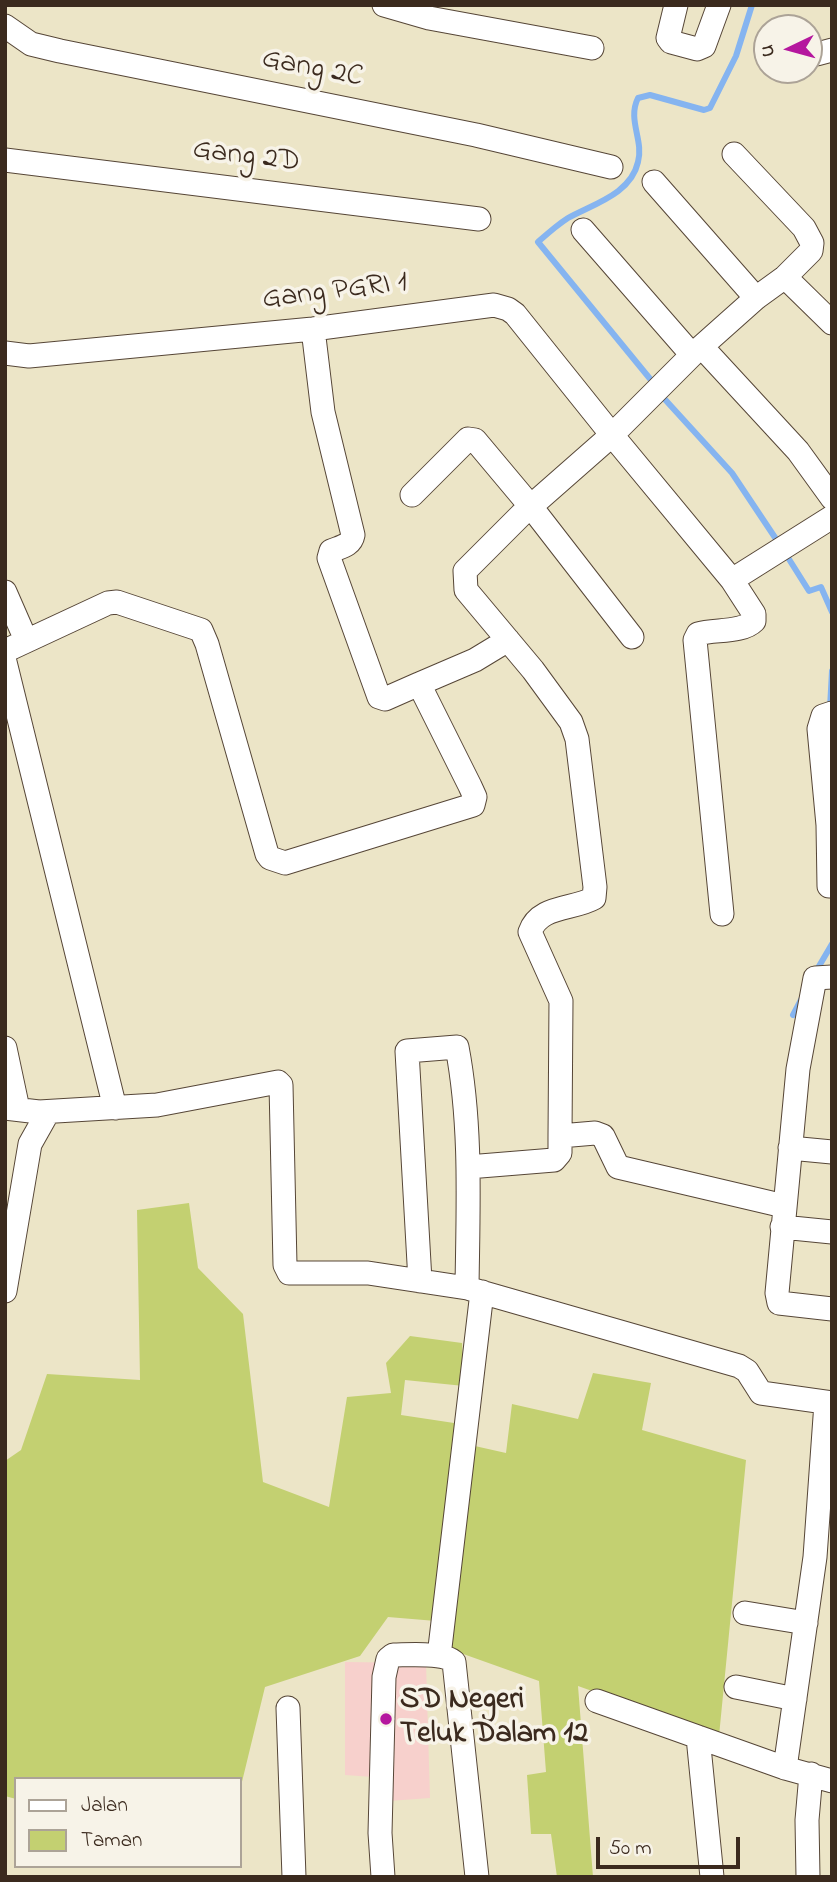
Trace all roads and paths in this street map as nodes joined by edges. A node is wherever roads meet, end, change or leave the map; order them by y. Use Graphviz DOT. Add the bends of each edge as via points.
graph roads {
  1 [pos="384,5"];
  2 [pos="676,5"];
  3 [pos="719,5"];
  4 [pos="5,26"];
  5 [pos="592,48"];
  6 [pos="734,154"];
  7 [pos="5,160"];
  8 [pos="611,167"];
  9 [pos="654,182"];
  10 [pos="480,219"];
  11 [pos="583,230"];
  12 [pos="785,277"];
  13 [pos="756,298"];
  14 [pos="832,323"];
  15 [pos="313,329"];
  16 [pos="697,351"];
  17 [pos="7,359"];
  18 [pos="611,435"];
  19 [pos="412,495"];
  20 [pos="832,498"];
  21 [pos="532,508"];
  22 [pos="832,517"];
  23 [pos="732,580"];
  24 [pos="5,592"];
  25 [pos="632,638"];
  26 [pos="508,640"];
  27 [pos="15,645"];
  28 [pos="5,662"];
  29 [pos="419,684"];
  30 [pos="832,713"];
  31 [pos="830,825"];
  32 [pos="832,886"];
  33 [pos="722,914"];
  34 [pos="832,977"];
  35 [pos="5,1048"];
  36 [pos="12,1108"];
  37 [pos="115,1108"];
  38 [pos="48,1112"];
  39 [pos="560,1136"];
  40 [pos="790,1148"];
  41 [pos="832,1152"];
  42 [pos="468,1167"];
  43 [pos="783,1216"];
  44 [pos="832,1232"];
  45 [pos="420,1281"];
  46 [pos="475,1290"];
  47 [pos="5,1291"];
  48 [pos="832,1309"];
  49 [pos="829,1403"];
  50 [pos="745,1613"];
  51 [pos="806,1623"];
  52 [pos="439,1656"];
  53 [pos="736,1687"];
  54 [pos="795,1699"];
  55 [pos="597,1701"];
  56 [pos="288,1708"];
  57 [pos="698,1737"];
  58 [pos="785,1768"];
  59 [pos="821,1777"];
  60 [pos="294,1877"];
  61 [pos="383,1877"];
  62 [pos="477,1877"];
  63 [pos="712,1877"];
  64 [pos="808,1877"];
  1 -- 5 [label="street" via="429,18"];
  2 -- 3 [label="street" via="668,37 697,49 704,46"];
  4 -- 8 [label="street, Gang 2C" via="31,44 60,51 476,135"];
  6 -- 12 [label="street" via="804,228 812,243 811,251"];
  7 -- 10 [label="street, Gang 2D"];
  9 -- 13 [label="street"];
  11 -- 16 [label="street"];
  12 -- 13 [label="street"];
  12 -- 14 [label="street"];
  13 -- 16 [label="street"];
  15 -- 17 [label="street, Gang PGRI 1"];
  15 -- 18 [label="street, Gang PGRI 1" via="494,305 508,309"];
  15 -- 29 [label="street" via="323,412 353,535 348,544 331,551 329,558 379,697 385,699"];
  16 -- 18 [label="street"];
  16 -- 20 [label="street" via="798,451"];
  18 -- 21 [label="street"];
  18 -- 23 [label="street, Gang PGRI 1"];
  19 -- 21 [label="street" via="472,439"];
  21 -- 25 [label="street"];
  21 -- 26 [label="street" via="465,570 466,590"];
  22 -- 23 [label="street"];
  23 -- 33 [label="street, Gang PGRI 1" via="754,621 748,626 698,634 695,640"];
  24 -- 27 [label="street"];
  26 -- 29 [label="street"];
  26 -- 39 [label="street" via="576,732 595,887 594,898 552,910 539,918 530,932 561,1001"];
  27 -- 29 [label="street" via="117,602 201,630 267,854 285,863 473,805 475,797"];
  28 -- 37 [label="street"];
  30 -- 31 [label="street" via="823,716 819,729"];
  31 -- 32 [label="street"];
  34 -- 40 [label="street" via="815,978 798,1069"];
  35 -- 36 [label="street"];
  36 -- 38 [label="street"];
  37 -- 38 [label="street"];
  37 -- 45 [label="street" via="157,1105 278,1082 286,1270 293,1274 368,1273"];
  38 -- 47 [label="street" via="30,1144"];
  39 -- 42 [label="street" via="560,1153 554,1160"];
  39 -- 43 [label="street" via="595,1133 603,1136 618,1167"];
  40 -- 41 [label="street"];
  40 -- 43 [label="street"];
  42 -- 45 [label="street" via="457,1047 407,1051"];
  42 -- 46 [label="street"];
  43 -- 44 [label="street"];
  43 -- 48 [label="street" via="779,1303"];
  45 -- 46 [label="street"];
  46 -- 49 [label="street" via="739,1366 761,1393"];
  46 -- 52 [label="street"];
  49 -- 51 [label="street"];
  50 -- 51 [label="street"];
  51 -- 54 [label="street"];
  52 -- 61 [label="street" via="393,1655 387,1664 380,1833"];
  52 -- 62 [label="street" via="454,1662"];
  53 -- 54 [label="street"];
  54 -- 58 [label="street"];
  55 -- 57 [label="street"];
  56 -- 60 [label="street"];
  57 -- 58 [label="street"];
  57 -- 63 [label="street"];
  58 -- 59 [label="street"];
  59 -- 64 [label="street" via="807,1820"];
}
